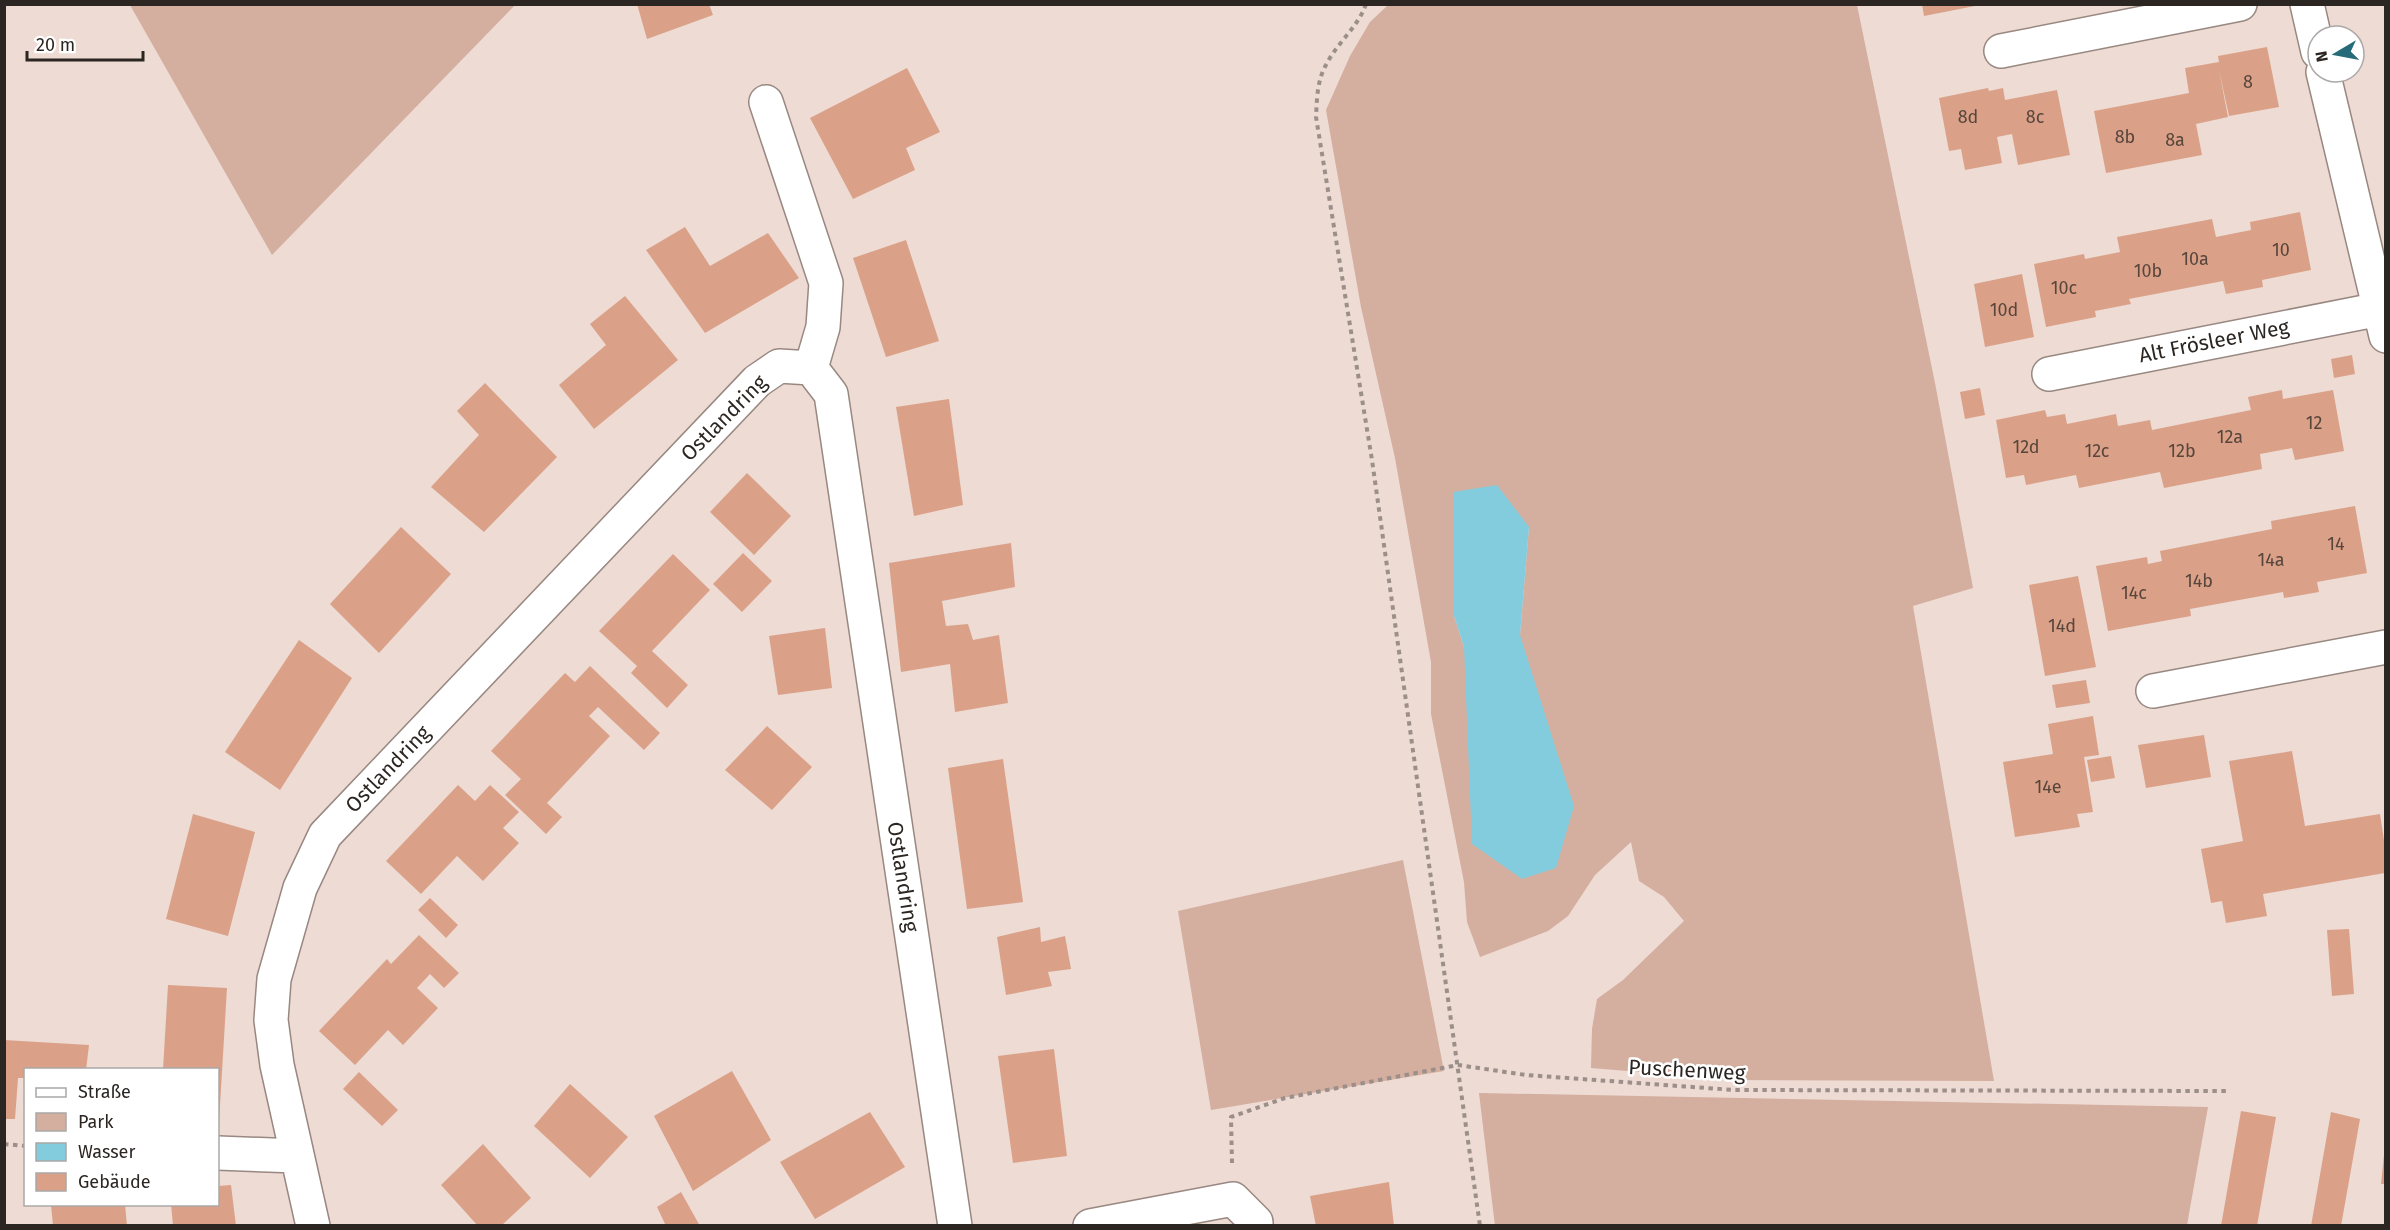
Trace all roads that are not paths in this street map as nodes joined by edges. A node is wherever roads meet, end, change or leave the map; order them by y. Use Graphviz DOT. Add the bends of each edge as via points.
graph roads {
  1 [pos="2240,4"];
  2 [pos="2307,4"];
  3 [pos="2312,24"];
  4 [pos="2001,51"];
  5 [pos="2326,84"];
  6 [pos="766,102"];
  7 [pos="2383,322"];
  8 [pos="811,368"];
  9 [pos="2049,374"];
  10 [pos="2385,647"];
  11 [pos="2153,691"];
  12 [pos="219,1153"];
  13 [pos="297,1156"];
  14 [pos="314,1226"];
  15 [pos="956,1226"];
  16 [pos="1090,1226"];
  17 [pos="1256,1226"];
  1 -- 4 [label="street"];
  2 -- 3 [label="street"];
  5 -- 7 [label="street, Alt Frösleer Weg"];
  6 -- 8 [label="street" via="826,283 823,327"];
  7 -- 9 [label="street, Alt Frösleer Weg"];
  8 -- 13 [label="street, Ostlandring" via="779,366 757,381 325,835 300,888 274,979 271,1020"];
  8 -- 15 [label="street, Ostlandring" via="831,394"];
  10 -- 11 [label="street"];
  12 -- 13 [label="street"];
  13 -- 14 [label="street, Ostlandring"];
  16 -- 17 [label="street" via="1233,1199"];
}
